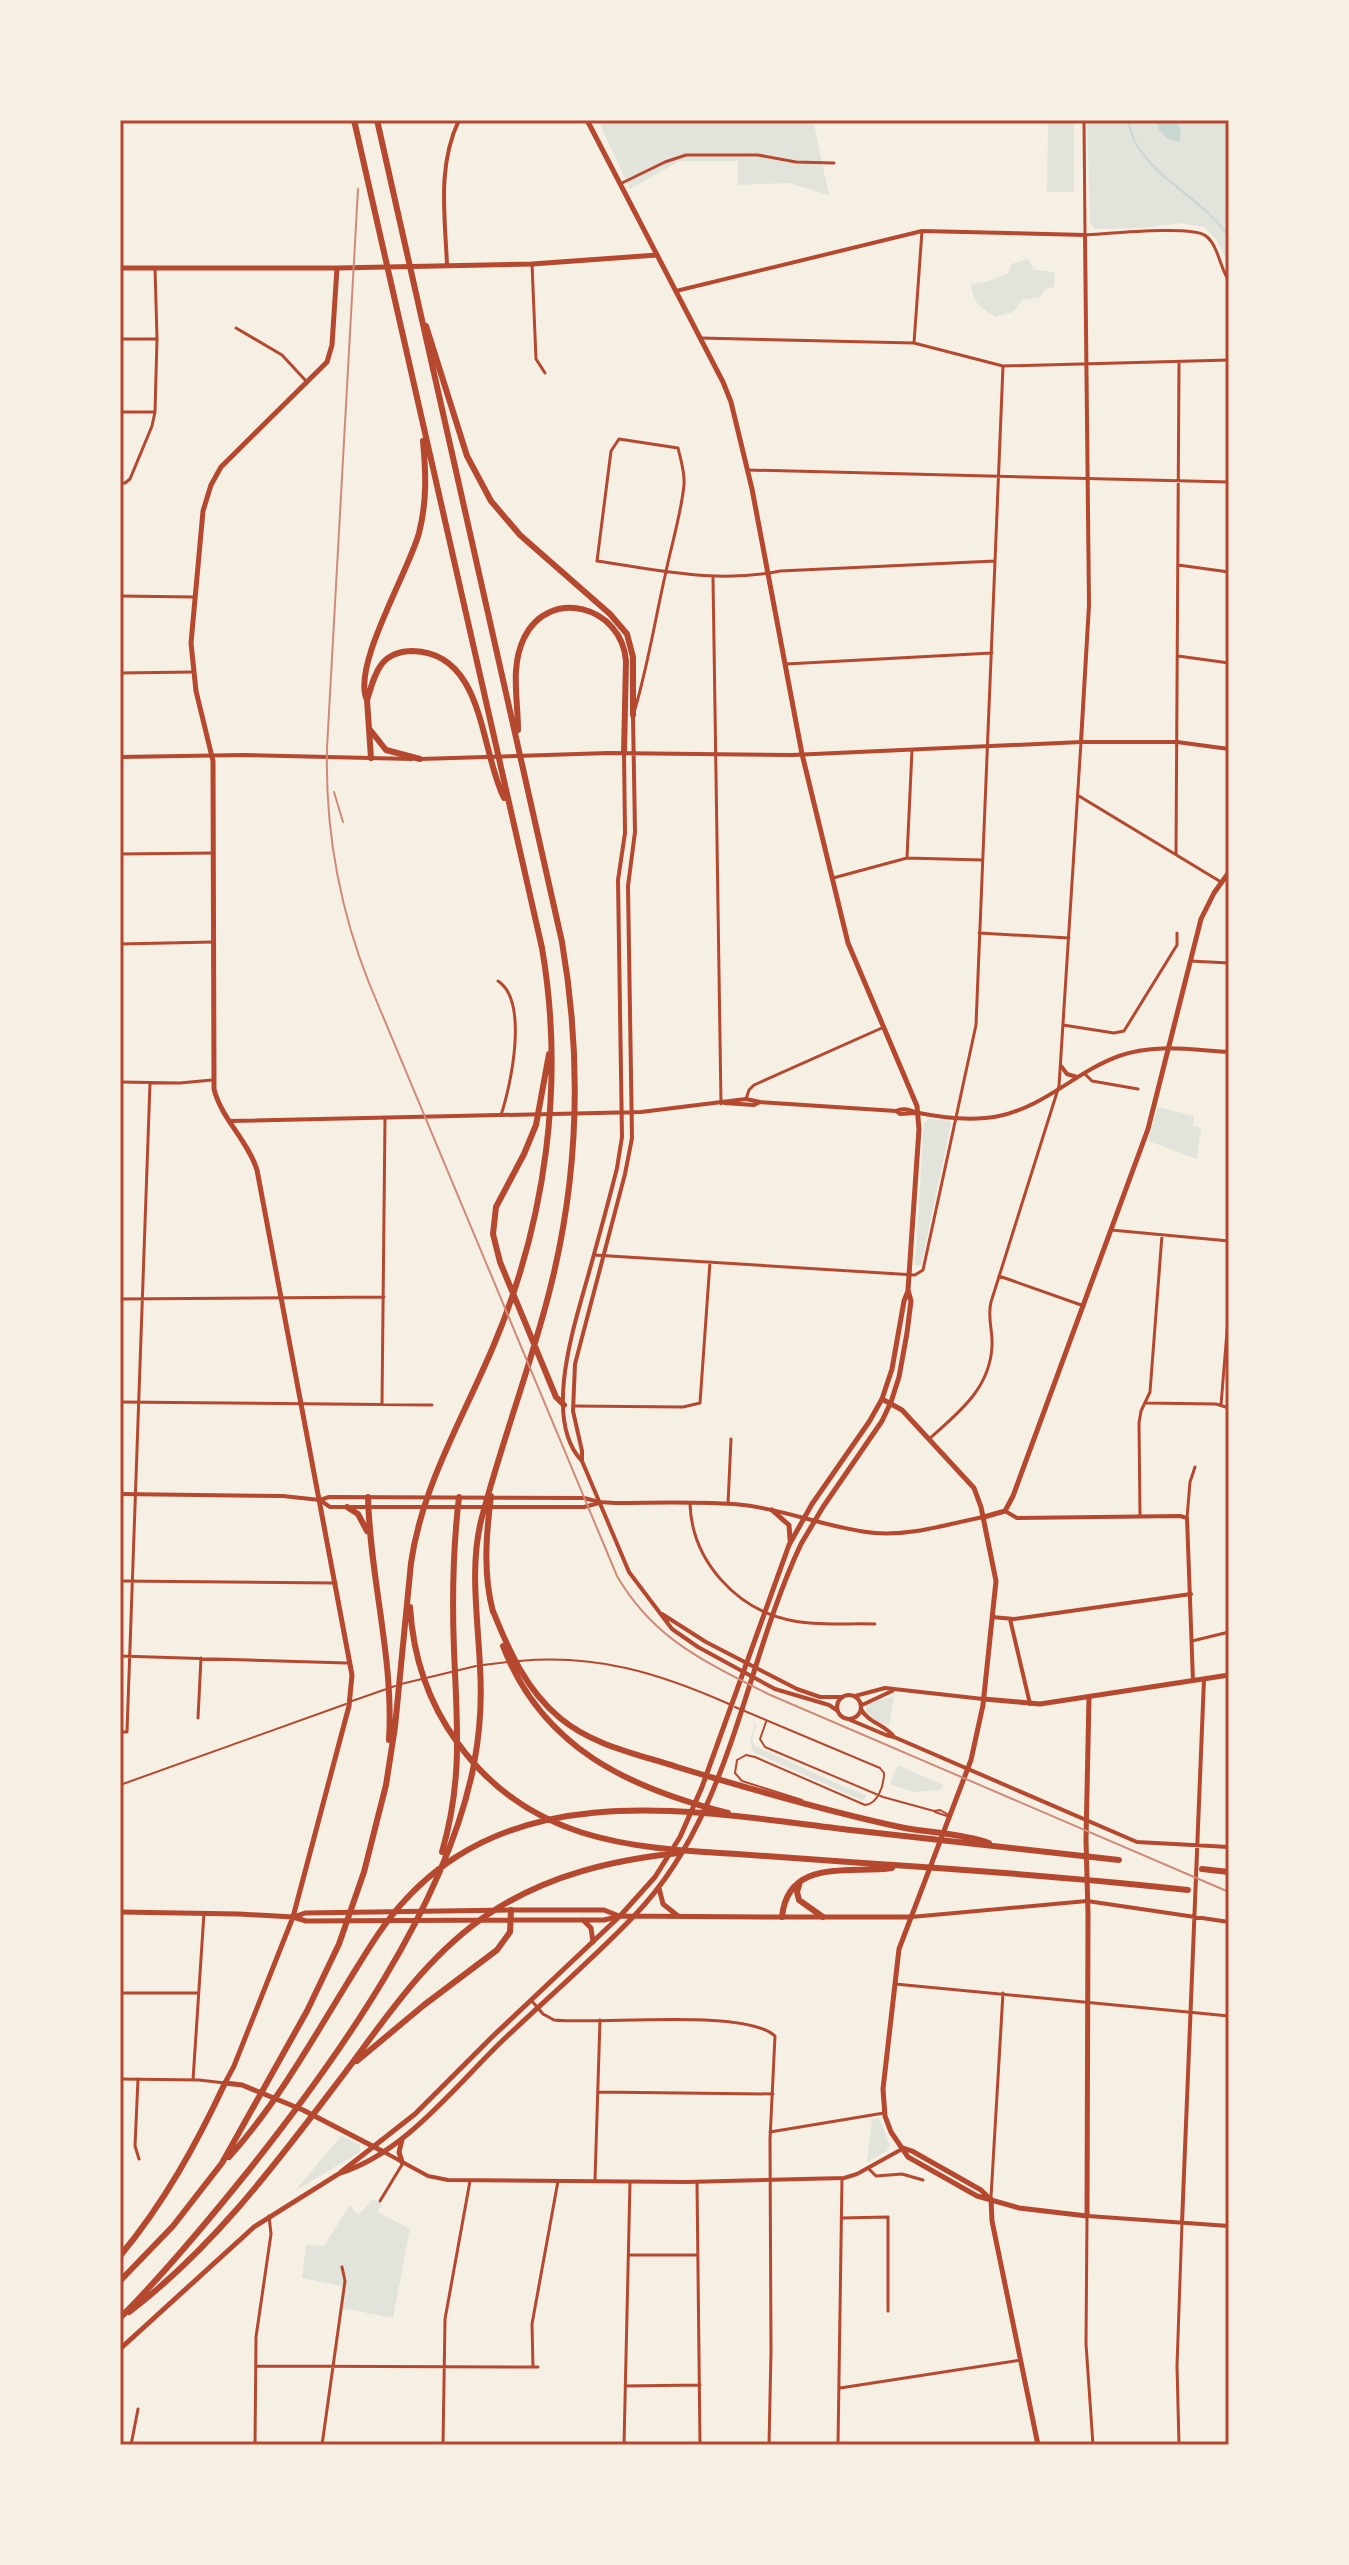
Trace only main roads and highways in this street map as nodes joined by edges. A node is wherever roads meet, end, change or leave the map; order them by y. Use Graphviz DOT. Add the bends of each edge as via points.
graph roads {
  1 [pos="354,120"];
  2 [pos="377,120"];
  3 [pos="587,120"];
  4 [pos="657,255"];
  5 [pos="120,268"];
  6 [pos="337,268"];
  7 [pos="420,315"];
  8 [pos="423,426"];
  9 [pos="367,700"];
  10 [pos="633,715"];
  11 [pos="369,728"];
  12 [pos="517,742"];
  13 [pos="624,753"];
  14 [pos="371,758"];
  15 [pos="420,759"];
  16 [pos="508,805"];
  17 [pos="1229,872"];
  18 [pos="552,1043"];
  19 [pos="908,1290"];
  20 [pos="902,1307"];
  21 [pos="910,1309"];
  22 [pos="892,1366"];
  23 [pos="901,1367"];
  24 [pos="882,1399"];
  25 [pos="891,1402"];
  26 [pos="564,1405"];
  27 [pos="863,1431"];
  28 [pos="863,1449"];
  29 [pos="495,1474"];
  30 [pos="368,1497"];
  31 [pos="459,1497"];
  32 [pos="347,1507"];
  33 [pos="772,1510"];
  34 [pos="984,1517"];
  35 [pos="370,1537"];
  36 [pos="789,1545"];
  37 [pos="409,1584"];
  38 [pos="493,1611"];
  39 [pos="1229,1675"];
  40 [pos="1089,1697"];
  41 [pos="984,1699"];
  42 [pos="706,1776"];
  43 [pos="716,1779"];
  44 [pos="386,1785"];
  45 [pos="747,1818"];
  46 [pos="996,1846"];
  47 [pos="690,1852"];
  48 [pos="1119,1860"];
  49 [pos="902,1865"];
  50 [pos="1202,1869"];
  51 [pos="1229,1872"];
  52 [pos="437,1875"];
  53 [pos="800,1882"];
  54 [pos="659,1888"];
  55 [pos="1188,1890"];
  56 [pos="120,1912"];
  57 [pos="512,1913"];
  58 [pos="620,1916"];
  59 [pos="634,1916"];
  60 [pos="293,1917"];
  61 [pos="679,1917"];
  62 [pos="782,1917"];
  63 [pos="823,1917"];
  64 [pos="911,1917"];
  65 [pos="582,1919"];
  66 [pos="593,1942"];
  67 [pos="348,2068"];
  68 [pos="225,2083"];
  69 [pos="403,2137"];
  70 [pos="375,2147"];
  71 [pos="382,2151"];
  72 [pos="403,2162"];
  73 [pos="218,2168"];
  74 [pos="340,2173"];
  75 [pos="991,2199"];
  76 [pos="120,2256"];
  77 [pos="120,2281"];
  78 [pos="120,2318"];
  79 [pos="120,2349"];
  80 [pos="1038,2445"];
  1 -- 8 [label="highway"];
  2 -- 7 [label="highway"];
  3 -- 4 [label="main road"];
  4 -- 6 [label="main road"];
  4 -- 19 [label="main road" via="730,397 802,754 850,949 918,1113"];
  5 -- 6 [label="main road"];
  6 -- 60 [label="main road" via="331,351 323,366 217,472 204,507 191,635 193,672 212,755 216,1096 256,1165 351,1663 350,1702"];
  7 -- 10 [label="highway" via="467,456 485,491 520,535 627,634 633,657"];
  7 -- 12 [label="highway"];
  8 -- 9 [label="highway" via="426,478 421,524 369,654"];
  8 -- 16 [label="highway"];
  9 -- 11 [label="highway"];
  9 -- 16 [label="highway" via="375,673 397,654 427,653 449,664 473,697"];
  11 -- 14 [label="highway"];
  11 -- 15 [label="highway" via="386,750"];
  12 -- 13 [label="highway" via="516,670 524,639 547,614 577,608 608,621 624,647"];
  12 -- 29 [label="highway" via="568,974 576,1107 570,1184 554,1272"];
  16 -- 18 [label="highway" via="542,948"];
  17 -- 34 [label="main road" via="1205,910 1148,1129 1013,1496 1005,1511"];
  18 -- 26 [label="highway" via="536,1125 500,1199 493,1240 556,1397"];
  18 -- 37 [label="highway" via="545,1155 525,1256 497,1336 428,1494"];
  19 -- 20 [label="main road"];
  19 -- 21 [label="main road"];
  20 -- 21 [label="main road"];
  20 -- 22 [label="main road"];
  21 -- 23 [label="main road"];
  22 -- 23 [label="main road"];
  22 -- 24 [label="main road"];
  23 -- 25 [label="main road"];
  24 -- 25 [label="main road"];
  24 -- 27 [label="main road"];
  25 -- 28 [label="main road"];
  25 -- 34 [label="main road" via="971,1485"];
  27 -- 28 [label="main road"];
  27 -- 36 [label="main road"];
  28 -- 43 [label="main road" via="801,1544"];
  29 -- 38 [label="highway" via="486,1551"];
  29 -- 52 [label="highway" via="477,1547 481,1693 476,1752 460,1816"];
  30 -- 35 [label="highway"];
  31 -- 52 [label="highway" via="453,1599 458,1776"];
  32 -- 35 [label="highway" via="360,1517"];
  33 -- 36 [label="main road" via="789,1525"];
  34 -- 41 [label="main road" via="995,1571"];
  35 -- 44 [label="highway" via="390,1676"];
  36 -- 42 [label="main road"];
  37 -- 44 [label="highway"];
  37 -- 47 [label="highway" via="412,1629 430,1695 449,1731 486,1777 526,1808 574,1831 617,1843"];
  38 -- 42 [label="highway" via="524,1678 566,1724 607,1744"];
  38 -- 45 [label="highway" via="522,1684 575,1746 645,1788"];
  39 -- 40 [label="main road"];
  40 -- 41 [label="main road" via="1030,1704"];
  40 -- 75 [label="main road" via="1087,2216"];
  41 -- 64 [label="main road" via="968,1769"];
  42 -- 43 [label="highway"];
  42 -- 58 [label="main road" via="677,1843"];
  43 -- 46 [label="highway" via="902,1828"];
  43 -- 54 [label="main road" via="694,1833"];
  44 -- 73 [label="highway" via="364,1872 329,1965"];
  45 -- 46 [label="highway"];
  45 -- 73 [label="highway" via="626,1809 567,1815 479,1844 446,1864 404,1900 383,1927 279,2091"];
  46 -- 48 [label="highway"];
  47 -- 49 [label="highway"];
  47 -- 67 [label="highway" via="576,1872 493,1911 425,1969"];
  49 -- 53 [label="highway" via="820,1873"];
  49 -- 55 [label="highway"];
  50 -- 51 [label="highway"];
  52 -- 78 [label="highway" via="383,1979 313,2085 219,2207"];
  53 -- 62 [label="highway" via="788,1892"];
  53 -- 63 [label="highway" via="799,1900"];
  54 -- 59 [label="main road"];
  54 -- 61 [label="main road" via="663,1904"];
  56 -- 60 [label="main road"];
  57 -- 58 [label="main road" via="604,1910"];
  57 -- 60 [label="main road"];
  57 -- 60 [label="main road" via="501,1920"];
  57 -- 65 [label="main road"];
  57 -- 67 [label="highway" via="506,1939 494,1953"];
  58 -- 59 [label="main road"];
  58 -- 65 [label="main road"];
  58 -- 66 [label="main road"];
  59 -- 61 [label="main road"];
  59 -- 69 [label="main road"];
  60 -- 68 [label="main road"];
  61 -- 62 [label="main road"];
  62 -- 63 [label="main road"];
  63 -- 64 [label="main road"];
  64 -- 75 [label="main road" via="900,1946 884,2113 908,2157"];
  65 -- 66 [label="main road"];
  66 -- 70 [label="main road"];
  67 -- 78 [label="highway" via="237,2208 165,2282"];
  68 -- 70 [label="main road" via="329,2122"];
  68 -- 76 [label="highway" via="183,2167"];
  69 -- 71 [label="main road"];
  69 -- 72 [label="main road"];
  70 -- 71 [label="main road"];
  70 -- 74 [label="main road"];
  71 -- 74 [label="main road"];
  73 -- 77 [label="highway" via="173,2226"];
  74 -- 79 [label="main road" via="269,2216"];
  75 -- 80 [label="main road"];
}
